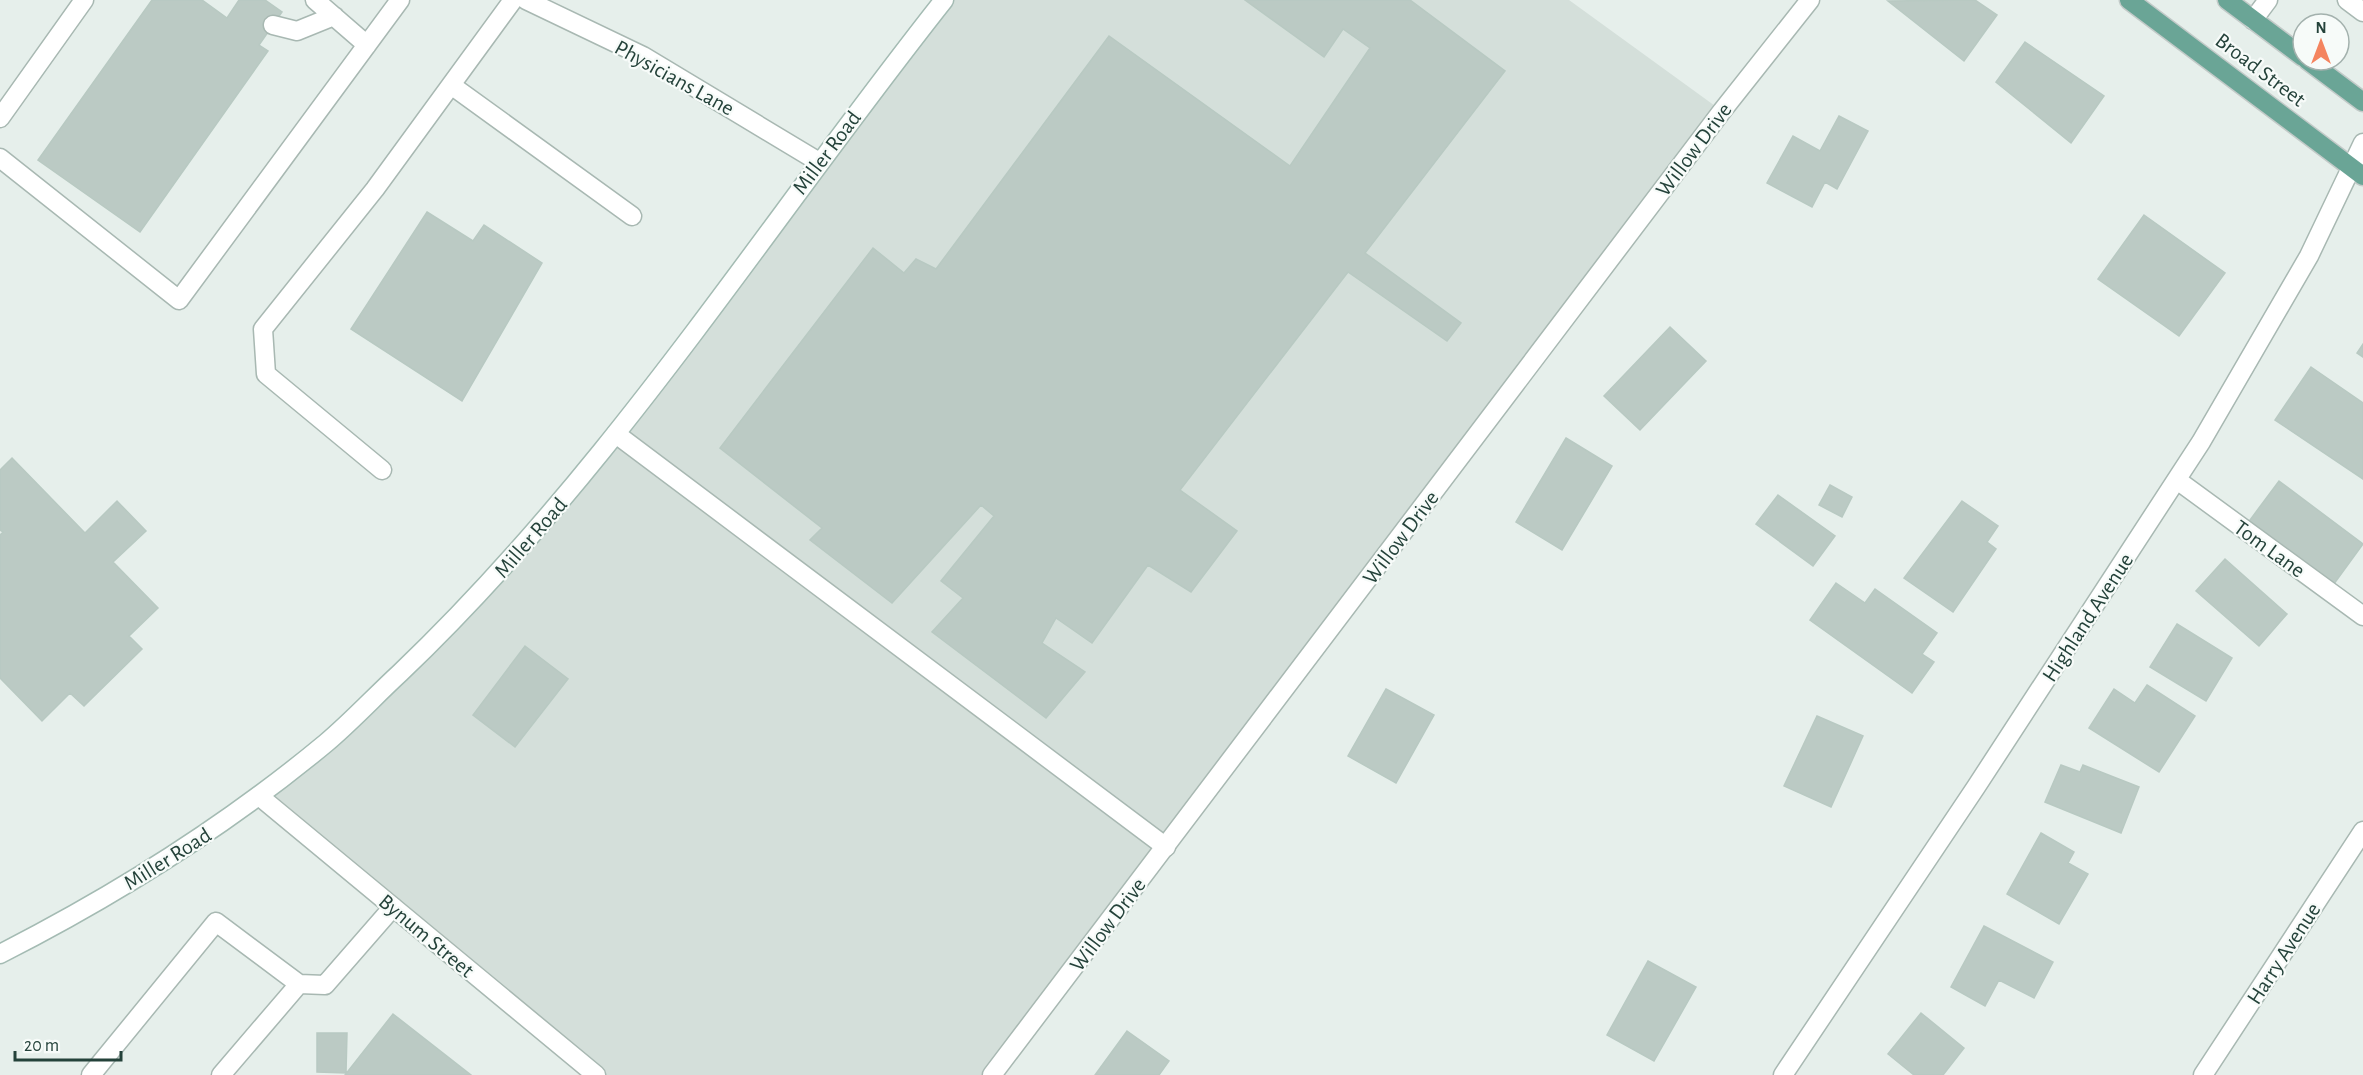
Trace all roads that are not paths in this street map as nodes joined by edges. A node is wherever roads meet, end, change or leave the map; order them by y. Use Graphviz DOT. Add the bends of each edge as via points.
graph roads {
  1 [pos="84,0"];
  2 [pos="315,0"];
  3 [pos="399,0"];
  4 [pos="513,0"];
  5 [pos="526,0"];
  6 [pos="944,0"];
  7 [pos="1810,0"];
  8 [pos="2129,0"];
  9 [pos="2227,0"];
  10 [pos="2268,0"];
  11 [pos="2347,0"];
  12 [pos="2363,12"];
  13 [pos="334,16"];
  14 [pos="2253,20"];
  15 [pos="273,25"];
  16 [pos="367,45"];
  17 [pos="2291,48"];
  18 [pos="2323,72"];
  19 [pos="451,85"];
  20 [pos="2363,102"];
  21 [pos="0,118"];
  22 [pos="2363,143"];
  23 [pos="0,158"];
  24 [pos="819,162"];
  25 [pos="2357,172"];
  26 [pos="632,216"];
  27 [pos="615,434"];
  28 [pos="382,470"];
  29 [pos="2177,480"];
  30 [pos="2363,616"];
  31 [pos="259,796"];
  32 [pos="2363,831"];
  33 [pos="1166,847"];
  34 [pos="393,907"];
  35 [pos="0,954"];
  36 [pos="299,984"];
  37 [pos="91,1075"];
  38 [pos="221,1075"];
  39 [pos="596,1075"];
  40 [pos="992,1075"];
  41 [pos="1783,1075"];
  42 [pos="2203,1075"];
  1 -- 21 [label="street"];
  2 -- 13 [label="street"];
  3 -- 16 [label="street"];
  4 -- 19 [label="street"];
  5 -- 24 [label="street, Physicians Lane" via="644,56"];
  6 -- 24 [label="street, Miller Road"];
  7 -- 33 [label="street, Willow Drive"];
  8 -- 25 [label="main road, Broad Street"];
  9 -- 14 [label="main road, Broad Street"];
  10 -- 14 [label="street"];
  11 -- 12 [label="street"];
  13 -- 15 [label="street" via="297,31"];
  13 -- 16 [label="street"];
  14 -- 17 [label="main road, Broad Street"];
  16 -- 23 [label="street" via="179,300"];
  18 -- 20 [label="main road, Broad Street"];
  19 -- 26 [label="street"];
  19 -- 28 [label="street" via="375,189 263,329 266,374"];
  22 -- 25 [label="street, Highland Avenue"];
  24 -- 27 [label="street, Miller Road"];
  25 -- 29 [label="street, Highland Avenue"];
  27 -- 31 [label="street, Miller Road" via="507,565 454,621 328,741"];
  27 -- 33 [label="street"];
  29 -- 30 [label="street, Tom Lane"];
  29 -- 41 [label="street, Highland Avenue"];
  31 -- 34 [label="street, Bynum Street"];
  31 -- 35 [label="street, Miller Road" via="195,842 68,919"];
  32 -- 42 [label="street, Harry Avenue"];
  33 -- 40 [label="street, Willow Drive"];
  34 -- 36 [label="street" via="325,985"];
  34 -- 39 [label="street, Bynum Street"];
  36 -- 37 [label="street" via="216,922"];
  36 -- 38 [label="street"];
}
